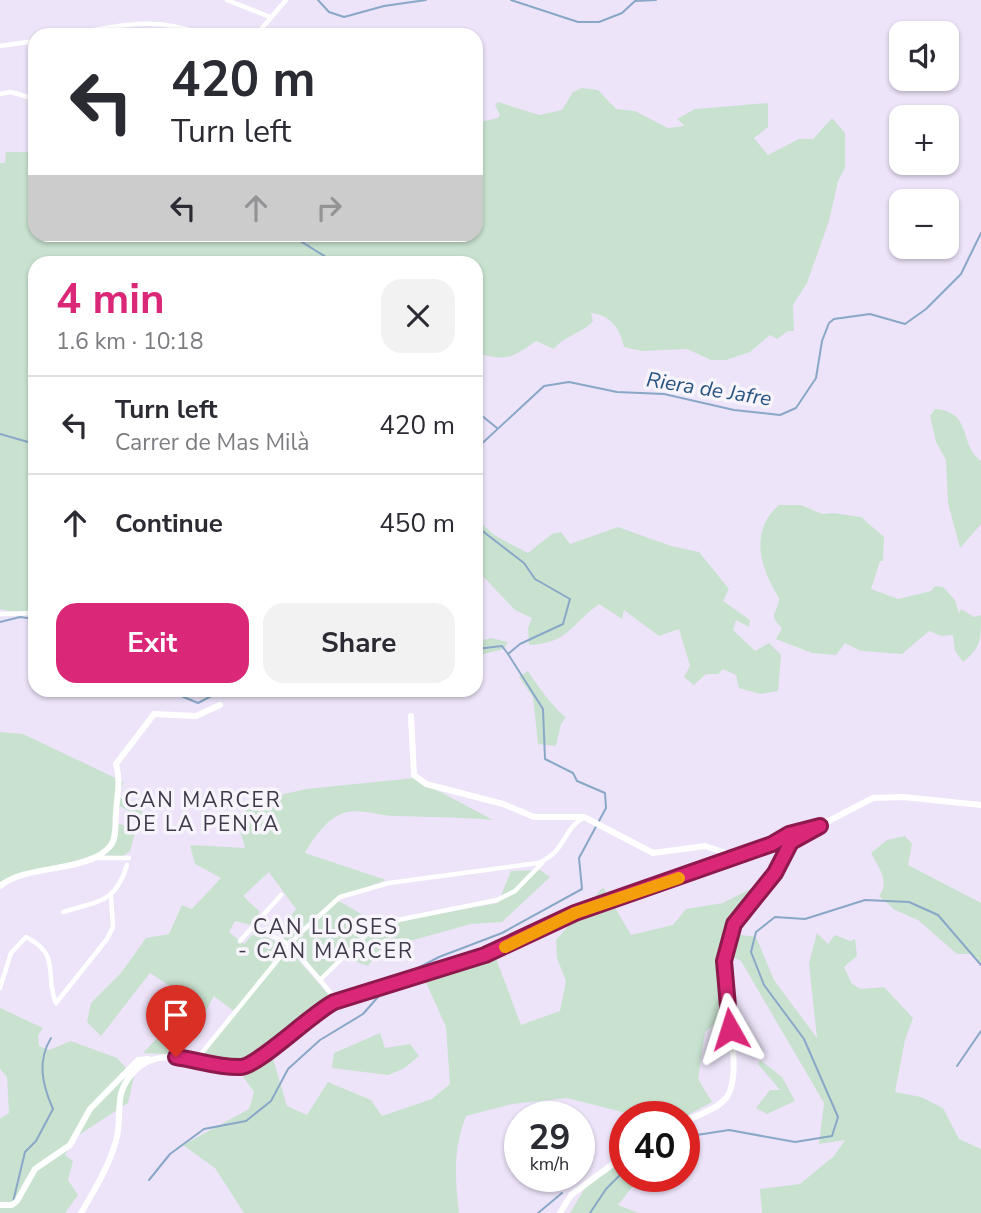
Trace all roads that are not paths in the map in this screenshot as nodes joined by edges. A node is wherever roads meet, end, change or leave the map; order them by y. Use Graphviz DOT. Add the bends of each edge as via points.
graph roads {
  1 [pos="227,0"];
  2 [pos="286,0"];
  3 [pos="270,18"];
  4 [pos="112,28"];
  5 [pos="185,28"];
  6 [pos="262,28"];
  7 [pos="28,42"];
  8 [pos="0,46"];
  9 [pos="0,94"];
  10 [pos="28,97"];
  11 [pos="28,613"];
  12 [pos="0,614"];
  13 [pos="220,705"];
  14 [pos="411,716"];
  15 [pos="981,805"];
  16 [pos="584,817"];
  17 [pos="820,826"];
  18 [pos="735,856"];
  19 [pos="95,857"];
  20 [pos="129,858"];
  21 [pos="545,860"];
  22 [pos="127,865"];
  23 [pos="0,886"];
  24 [pos="281,895"];
  25 [pos="111,897"];
  26 [pos="63,912"];
  27 [pos="255,927"];
  28 [pos="240,941"];
  29 [pos="290,945"];
  30 [pos="320,980"];
  31 [pos="0,988"];
  32 [pos="337,1001"];
  33 [pos="150,1059"];
  34 [pos="196,1060"];
  35 [pos="700,1114"];
  36 [pos="609,1168"];
  37 [pos="0,1205"];
  38 [pos="80,1213"];
  39 [pos="560,1213"];
  1 -- 3 [label="street"];
  2 -- 3 [label="street"];
  3 -- 6 [label="street"];
  4 -- 5 [label="street" via="150,22"];
  7 -- 8 [label="street"];
  9 -- 10 [label="street"];
  11 -- 12 [label="street"];
  13 -- 19 [label="street" via="196,716 154,714 116,764 120,782 114,839"];
  14 -- 16 [label="street" via="414,775 426,784 534,817"];
  15 -- 17 [label="street" via="873,798"];
  16 -- 18 [label="street" via="653,853 705,846"];
  16 -- 21 [label="street" via="574,823 562,847"];
  17 -- 18 [label="street"];
  17 -- 35 [label="street" via="791,842 775,873 734,924 724,967 733,1052 730,1088 719,1104"];
  18 -- 32 [label="street" via="575,913 485,955"];
  19 -- 20 [label="street"];
  19 -- 23 [label="street" via="20,875"];
  21 -- 29 [label="street" via="389,883 340,897"];
  21 -- 30 [label="street" via="516,891 497,900 373,928"];
  22 -- 25 [label="street"];
  24 -- 27 [label="street"];
  25 -- 26 [label="street"];
  25 -- 31 [label="street" via="113,927 107,939 55,1003 52,964 36,942 26,937 11,953"];
  27 -- 28 [label="street"];
  27 -- 29 [label="street"];
  29 -- 30 [label="street"];
  29 -- 34 [label="street"];
  30 -- 32 [label="street"];
  32 -- 34 [label="street" via="313,1014 248,1066"];
  33 -- 34 [label="street"];
  33 -- 37 [label="street" via="138,1060 90,1109 70,1145 35,1169 17,1201"];
  33 -- 38 [label="street" via="130,1075 120,1093 116,1142"];
  36 -- 39 [label="street" via="571,1195"];
}
